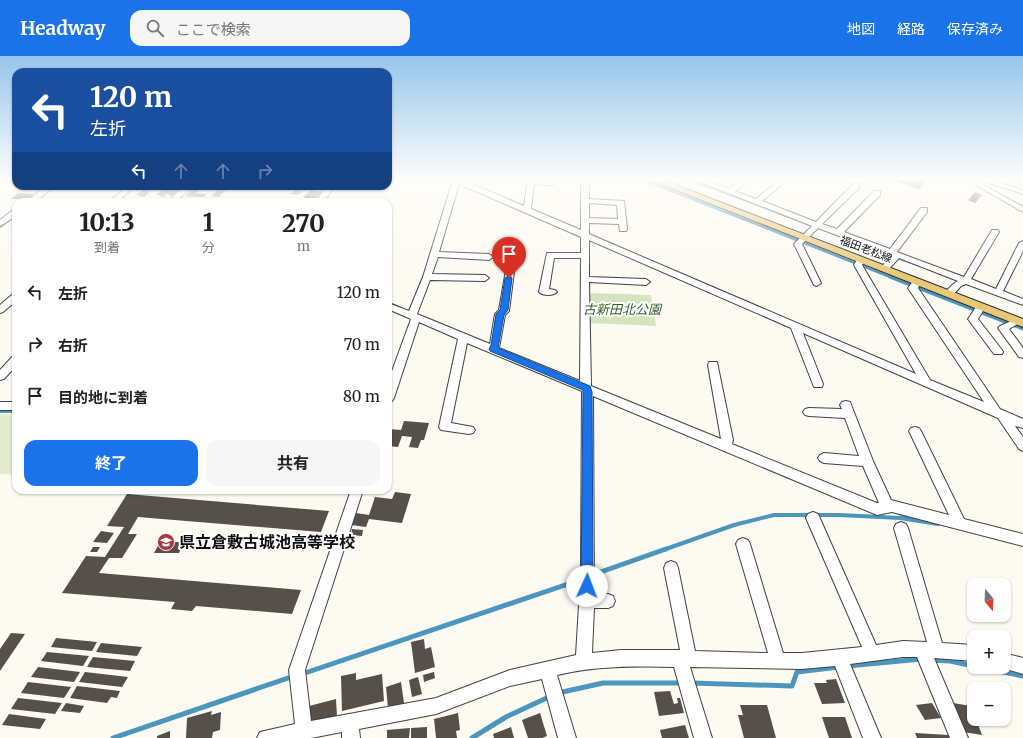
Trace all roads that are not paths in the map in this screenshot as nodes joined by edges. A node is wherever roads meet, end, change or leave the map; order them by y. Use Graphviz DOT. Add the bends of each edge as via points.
graph roads {
  1 [pos="447,212"];
  2 [pos="531,212"];
  3 [pos="585,212"];
  4 [pos="622,212"];
  5 [pos="732,212"];
  6 [pos="781,212"];
  7 [pos="830,212"];
  8 [pos="859,212"];
  9 [pos="923,212"];
  10 [pos="8,220"];
  11 [pos="585,220"];
  12 [pos="0,224"];
  13 [pos="816,226"];
  14 [pos="839,232"];
  15 [pos="995,232"];
  16 [pos="586,237"];
  17 [pos="802,241"];
  18 [pos="1023,244"];
  19 [pos="551,245"];
  20 [pos="434,254"];
  21 [pos="550,255"];
  22 [pos="895,255"];
  23 [pos="585,256"];
  24 [pos="489,258"];
  25 [pos="860,263"];
  26 [pos="511,264"];
  27 [pos="884,269"];
  28 [pos="427,277"];
  29 [pos="485,278"];
  30 [pos="585,279"];
  31 [pos="646,282"];
  32 [pos="964,282"];
  33 [pos="817,283"];
  34 [pos="915,285"];
  35 [pos="12,290"];
  36 [pos="552,292"];
  37 [pos="998,293"];
  38 [pos="949,294"];
  39 [pos="12,300"];
  40 [pos="0,301"];
  41 [pos="1023,302"];
  42 [pos="392,307"];
  43 [pos="0,310"];
  44 [pos="979,310"];
  45 [pos="414,315"];
  46 [pos="1016,323"];
  47 [pos="796,327"];
  48 [pos="463,338"];
  49 [pos="494,347"];
  50 [pos="998,352"];
  51 [pos="1023,355"];
  52 [pos="12,364"];
  53 [pos="712,365"];
  54 [pos="0,376"];
  55 [pos="927,383"];
  56 [pos="818,384"];
  57 [pos="392,385"];
  58 [pos="586,386"];
  59 [pos="0,406"];
  60 [pos="12,406"];
  61 [pos="809,412"];
  62 [pos="999,414"];
  63 [pos="1023,424"];
  64 [pos="469,430"];
  65 [pos="914,431"];
  66 [pos="726,443"];
  67 [pos="1023,446"];
  68 [pos="824,458"];
  69 [pos="867,461"];
  70 [pos="356,494"];
  71 [pos="885,506"];
  72 [pos="813,518"];
  73 [pos="959,522"];
  74 [pos="901,528"];
  75 [pos="1023,540"];
  76 [pos="743,544"];
  77 [pos="672,568"];
  78 [pos="586,600"];
  79 [pos="608,601"];
  80 [pos="872,653"];
  81 [pos="967,653"];
  82 [pos="928,654"];
  83 [pos="684,658"];
  84 [pos="778,661"];
  85 [pos="584,662"];
  86 [pos="1011,663"];
  87 [pos="842,664"];
  88 [pos="1023,666"];
  89 [pos="547,669"];
  90 [pos="304,731"];
  91 [pos="350,731"];
  92 [pos="266,738"];
  93 [pos="567,738"];
  94 [pos="703,738"];
  95 [pos="872,738"];
  96 [pos="959,738"];
  1 -- 20 [label="street"];
  2 -- 16 [label="street"];
  3 -- 11 [label="street"];
  4 -- 11 [label="street" via="623,225"];
  5 -- 17 [label="main road, 福田老松線"];
  6 -- 13 [label="street"];
  7 -- 13 [label="street"];
  8 -- 14 [label="street"];
  9 -- 22 [label="street"];
  10 -- 12 [label="street"];
  11 -- 16 [label="street"];
  13 -- 14 [label="street"];
  13 -- 17 [label="street"];
  14 -- 22 [label="street"];
  15 -- 32 [label="street"];
  16 -- 23 [label="street"];
  16 -- 47 [label="street"];
  17 -- 25 [label="main road, 福田老松線"];
  17 -- 33 [label="street" via="798,244"];
  18 -- 37 [label="street"];
  19 -- 21 [label="street"];
  20 -- 24 [label="street"];
  20 -- 28 [label="street"];
  21 -- 23 [label="street"];
  21 -- 36 [label="street" via="544,292"];
  22 -- 27 [label="street"];
  22 -- 32 [label="street"];
  23 -- 30 [label="street"];
  25 -- 27 [label="main road, 福田老松線"];
  25 -- 55 [label="street"];
  26 -- 49 [label="street" via="504,310 500,314"];
  27 -- 34 [label="main road, 福田老松線"];
  28 -- 29 [label="street"];
  28 -- 45 [label="street"];
  30 -- 31 [label="street"];
  30 -- 58 [label="street"];
  32 -- 37 [label="street"];
  32 -- 38 [label="street"];
  34 -- 38 [label="main road, 福田老松線"];
  34 -- 62 [label="street"];
  35 -- 40 [label="street"];
  37 -- 41 [label="street"];
  38 -- 44 [label="main road, 福田老松線"];
  39 -- 43 [label="street"];
  42 -- 45 [label="street"];
  44 -- 46 [label="main road, 福田老松線"];
  44 -- 50 [label="street" via="973,319"];
  45 -- 48 [label="street"];
  45 -- 57 [label="street"];
  46 -- 51 [label="street" via="1003,328"];
  47 -- 55 [label="street"];
  47 -- 56 [label="street"];
  48 -- 49 [label="street"];
  48 -- 64 [label="street" via="444,427"];
  49 -- 58 [label="street"];
  52 -- 54 [label="street"];
  53 -- 66 [label="street"];
  55 -- 62 [label="street"];
  58 -- 66 [label="street"];
  58 -- 78 [label="street"];
  59 -- 60 [label="street"];
  61 -- 69 [label="street" via="847,409"];
  62 -- 63 [label="street"];
  62 -- 67 [label="street"];
  65 -- 73 [label="street"];
  66 -- 71 [label="street" via="877,509"];
  68 -- 69 [label="street"];
  69 -- 71 [label="street"];
  70 -- 90 [label="street" via="297,670"];
  71 -- 73 [label="street"];
  72 -- 80 [label="street"];
  73 -- 75 [label="street"];
  74 -- 82 [label="street"];
  76 -- 84 [label="street"];
  77 -- 83 [label="street"];
  78 -- 79 [label="street"];
  78 -- 85 [label="street"];
  80 -- 82 [label="street" via="902,649"];
  80 -- 87 [label="street"];
  81 -- 82 [label="street"];
  82 -- 96 [label="street"];
  83 -- 84 [label="street"];
  83 -- 85 [label="street" via="621,658"];
  83 -- 94 [label="street" via="686,683"];
  84 -- 87 [label="street"];
  85 -- 89 [label="street"];
  86 -- 88 [label="street"];
  87 -- 95 [label="street"];
  89 -- 91 [label="street" via="510,678 436,706"];
  89 -- 93 [label="street"];
  90 -- 91 [label="street"];
  90 -- 92 [label="street"];
}
